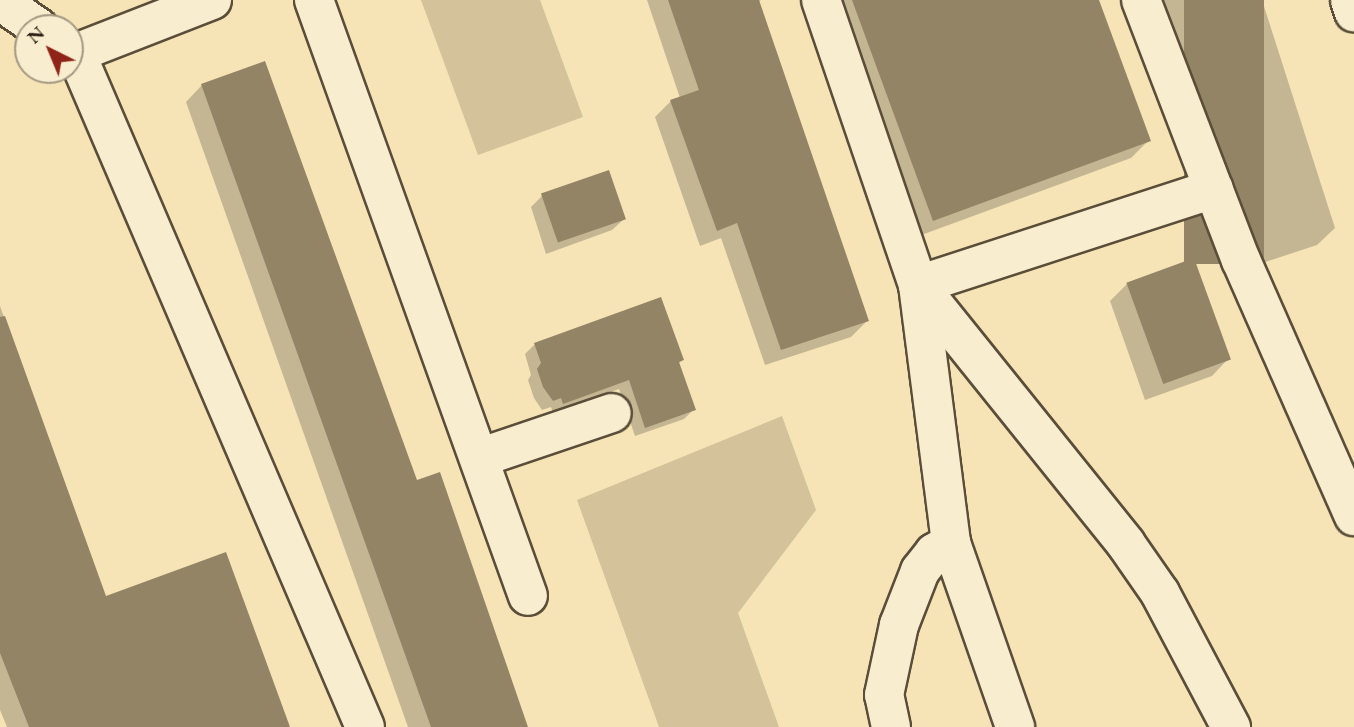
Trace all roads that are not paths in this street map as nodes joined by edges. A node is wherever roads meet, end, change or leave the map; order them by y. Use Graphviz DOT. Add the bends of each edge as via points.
graph roads {
  1 [pos="314,0"];
  2 [pos="821,0"];
  3 [pos="1142,0"];
  4 [pos="1350,0"];
  5 [pos="0,1"];
  6 [pos="205,1"];
  7 [pos="1354,12"];
  8 [pos="19,14"];
  9 [pos="84,47"];
  10 [pos="84,76"];
  11 [pos="1214,189"];
  12 [pos="918,285"];
  13 [pos="612,413"];
  14 [pos="479,458"];
  15 [pos="1354,516"];
  16 [pos="951,543"];
  17 [pos="528,596"];
  18 [pos="365,727"];
  19 [pos="891,727"];
  20 [pos="1015,727"];
  21 [pos="1231,727"];
  1 -- 14 [label="lane"];
  2 -- 12 [label="lane"];
  3 -- 11 [label="lane"];
  4 -- 7 [label="lane"];
  5 -- 8 [label="lane"];
  6 -- 9 [label="lane"];
  10 -- 18 [label="lane"];
  11 -- 12 [label="lane"];
  11 -- 15 [label="lane"];
  12 -- 16 [label="lane"];
  12 -- 21 [label="lane" via="1126,544 1160,593"];
  13 -- 14 [label="lane"];
  14 -- 17 [label="lane"];
  16 -- 19 [label="lane" via="934,553 920,571 899,625 884,695"];
  16 -- 20 [label="lane"];
}
